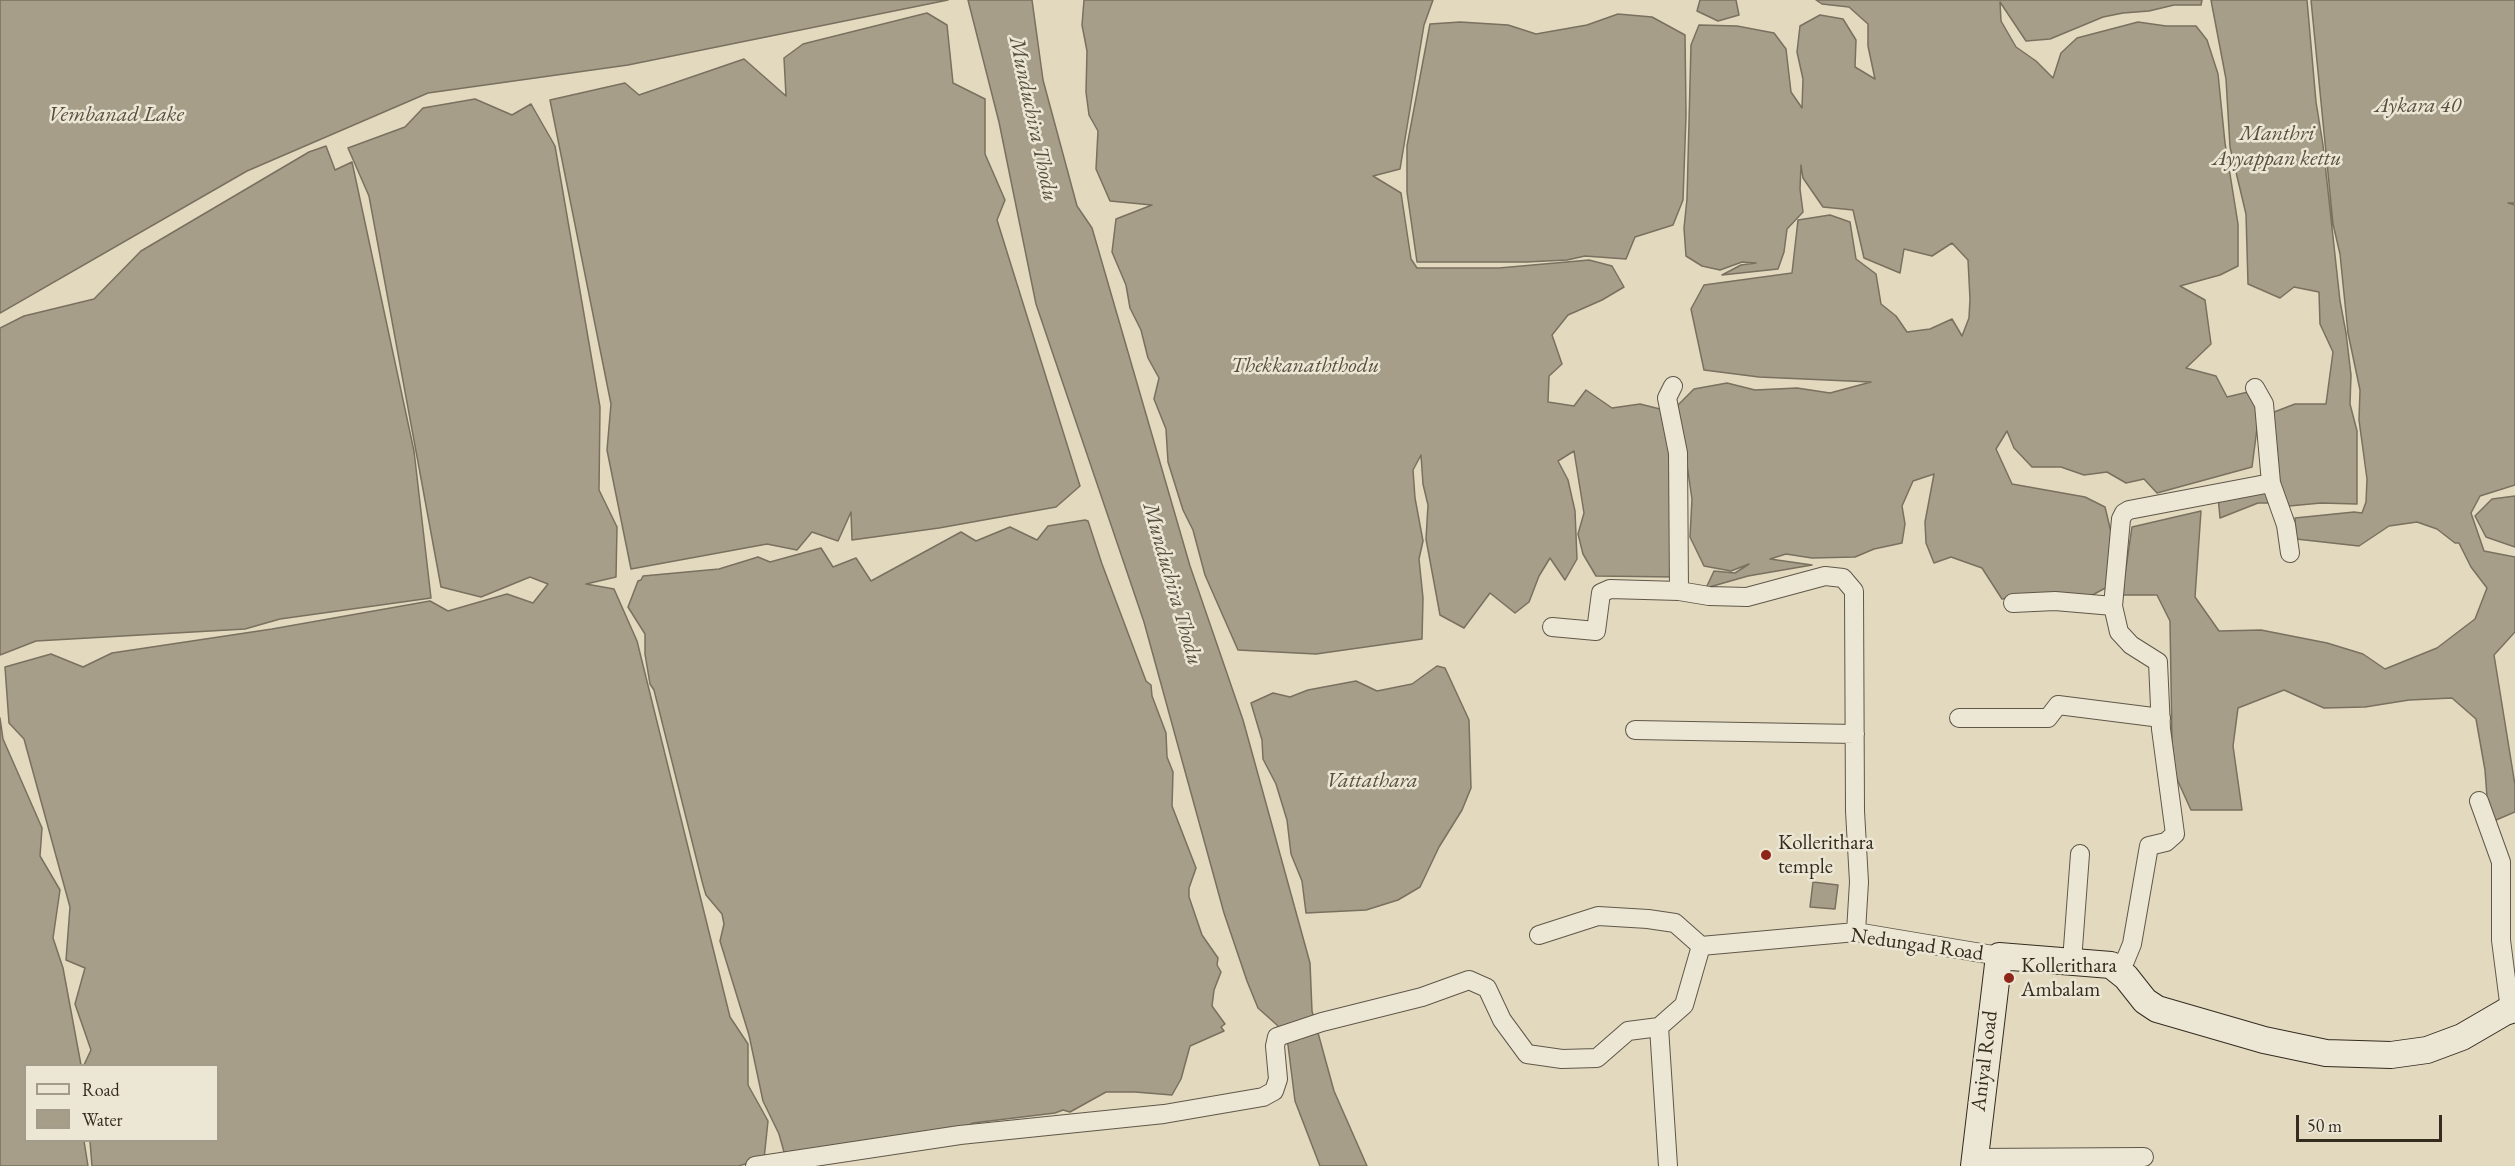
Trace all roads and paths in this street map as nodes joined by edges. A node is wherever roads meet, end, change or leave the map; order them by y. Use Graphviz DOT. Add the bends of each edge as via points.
graph roads {
  1 [pos="1673,386"];
  2 [pos="2255,388"];
  3 [pos="2274,488"];
  4 [pos="2290,553"];
  5 [pos="1678,591"];
  6 [pos="2013,603"];
  7 [pos="2113,606"];
  8 [pos="1552,627"];
  9 [pos="2161,717"];
  10 [pos="1959,718"];
  11 [pos="1635,730"];
  12 [pos="1855,734"];
  13 [pos="2479,801"];
  14 [pos="2080,854"];
  15 [pos="1856,932"];
  16 [pos="1539,935"];
  17 [pos="1701,946"];
  18 [pos="1999,956"];
  19 [pos="2072,961"];
  20 [pos="2111,965"];
  21 [pos="2512,1010"];
  22 [pos="1659,1027"];
  23 [pos="2144,1157"];
  24 [pos="1974,1162"];
  25 [pos="755,1166"];
  26 [pos="1668,1166"];
  1 -- 5 [label="street" via="1667,398 1679,464"];
  2 -- 3 [label="street" via="2264,404"];
  3 -- 4 [label="street"];
  3 -- 7 [label="street" via="2124,513"];
  5 -- 8 [label="street" via="1610,589 1601,593 1596,631"];
  5 -- 12 [label="street" via="1747,597 1825,576 1843,578 1854,591"];
  6 -- 7 [label="street" via="2055,601"];
  7 -- 9 [label="street" via="2119,632 2158,662"];
  9 -- 10 [label="street" via="2058,705 2048,718"];
  9 -- 20 [label="street" via="2175,834 2166,842 2149,846 2132,944 2125,960"];
  11 -- 12 [label="street"];
  12 -- 15 [label="street" via="1859,882"];
  13 -- 21 [label="street" via="2501,862 2500,940"];
  14 -- 19 [label="street"];
  15 -- 17 [label="street, Nedungad Road"];
  15 -- 18 [label="street, Nedungad Road"];
  16 -- 17 [label="street" via="1598,916 1648,919 1675,923"];
  17 -- 22 [label="street" via="1684,1005"];
  18 -- 19 [label="main road, Nedungad Road"];
  18 -- 24 [label="main road, Aniyal Road"];
  19 -- 20 [label="main road, Nedungad Road"];
  20 -- 21 [label="main road" via="2157,1009 2264,1041 2326,1053 2391,1055 2427,1050 2462,1037"];
  22 -- 25 [label="street" via="1628,1030 1597,1058 1527,1054 1502,1020 1487,988 1469,980 1277,1037 1278,1079 1274,1091 1263,1097 1164,1113 960,1135"];
  22 -- 26 [label="street"];
  23 -- 24 [label="street"];
}
